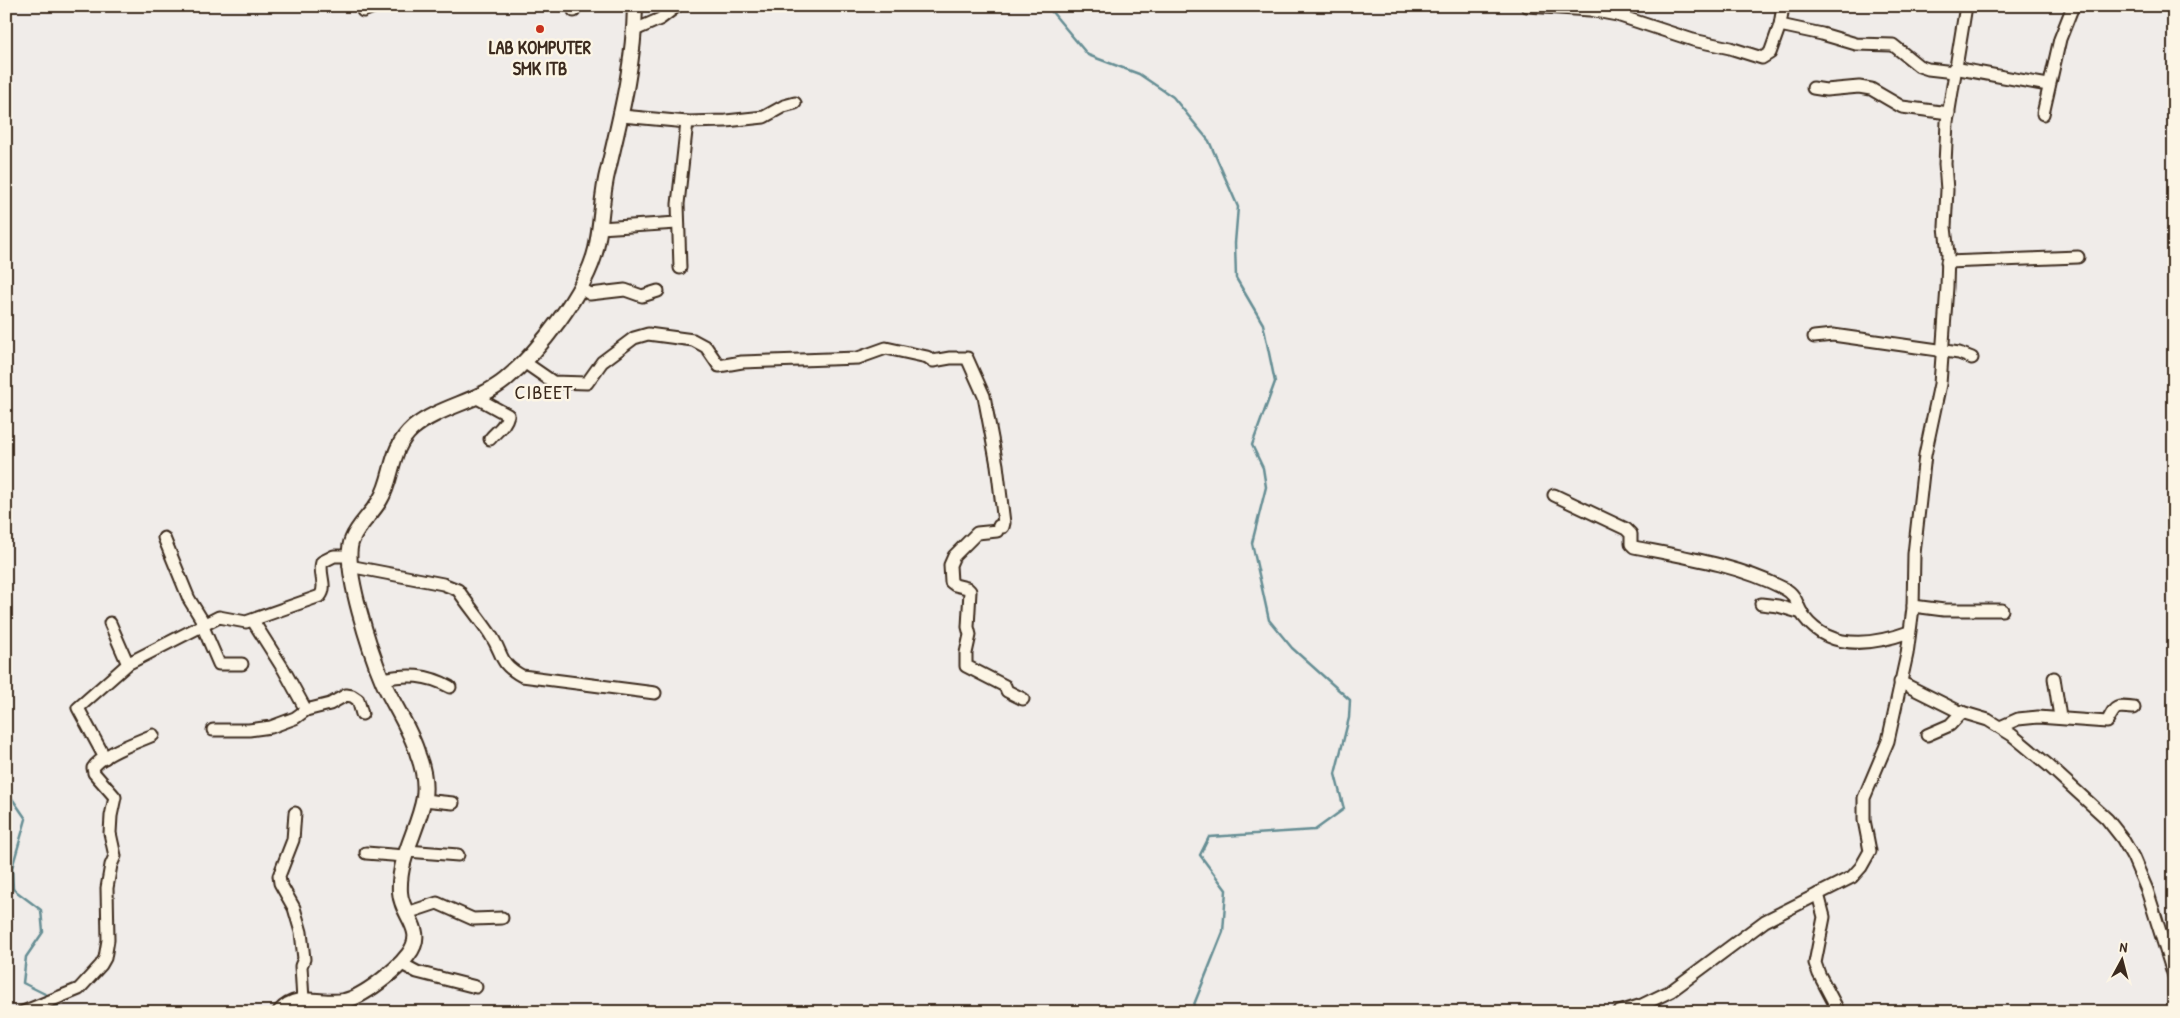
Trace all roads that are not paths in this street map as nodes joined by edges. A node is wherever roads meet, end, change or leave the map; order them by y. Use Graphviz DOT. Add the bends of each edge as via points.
graph roads {
  1 [pos="376,6"];
  2 [pos="635,6"];
  3 [pos="677,6"];
  4 [pos="1527,6"];
  5 [pos="1783,6"];
  6 [pos="1966,6"];
  7 [pos="2073,6"];
  8 [pos="363,11"];
  9 [pos="1780,25"];
  10 [pos="635,30"];
  11 [pos="1954,70"];
  12 [pos="2048,85"];
  13 [pos="1814,88"];
  14 [pos="795,103"];
  15 [pos="1949,113"];
  16 [pos="2043,114"];
  17 [pos="622,116"];
  18 [pos="686,122"];
  19 [pos="677,223"];
  20 [pos="600,228"];
  21 [pos="2078,256"];
  22 [pos="1947,262"];
  23 [pos="680,268"];
  24 [pos="579,287"];
  25 [pos="658,291"];
  26 [pos="1814,337"];
  27 [pos="1942,350"];
  28 [pos="1972,358"];
  29 [pos="524,362"];
  30 [pos="477,398"];
  31 [pos="490,439"];
  32 [pos="1554,495"];
  33 [pos="164,538"];
  34 [pos="349,561"];
  35 [pos="1761,604"];
  36 [pos="1913,606"];
  37 [pos="2002,610"];
  38 [pos="1802,614"];
  39 [pos="253,621"];
  40 [pos="110,622"];
  41 [pos="204,626"];
  42 [pos="1909,632"];
  43 [pos="129,663"];
  44 [pos="242,664"];
  45 [pos="382,678"];
  46 [pos="2054,678"];
  47 [pos="1900,682"];
  48 [pos="450,687"];
  49 [pos="654,693"];
  50 [pos="1023,699"];
  51 [pos="2134,708"];
  52 [pos="306,710"];
  53 [pos="1962,712"];
  54 [pos="362,714"];
  55 [pos="2060,717"];
  56 [pos="2000,727"];
  57 [pos="213,730"];
  58 [pos="153,735"];
  59 [pos="1927,735"];
  60 [pos="104,758"];
  61 [pos="424,800"];
  62 [pos="453,803"];
  63 [pos="295,813"];
  64 [pos="366,853"];
  65 [pos="406,853"];
  66 [pos="458,854"];
  67 [pos="1818,894"];
  68 [pos="407,913"];
  69 [pos="502,918"];
  70 [pos="2170,955"];
  71 [pos="400,963"];
  72 [pos="2174,976"];
  73 [pos="476,987"];
  74 [pos="303,1000"];
  75 [pos="23,1012"];
  76 [pos="280,1012"];
  77 [pos="1619,1012"];
  78 [pos="1839,1012"];
  1 -- 8 [label="street"];
  2 -- 10 [label="main road"];
  3 -- 10 [label="street" via="660,19"];
  4 -- 9 [label="street" via="1617,15 1762,58 1770,53"];
  5 -- 9 [label="street"];
  6 -- 11 [label="street"];
  7 -- 12 [label="street" via="2062,31"];
  9 -- 11 [label="street" via="1856,44 1893,45 1920,66"];
  10 -- 17 [label="main road"];
  11 -- 12 [label="street"];
  11 -- 15 [label="street"];
  12 -- 16 [label="street"];
  13 -- 15 [label="street" via="1871,89 1902,107"];
  14 -- 18 [label="street" via="764,117"];
  15 -- 22 [label="street" via="1945,146"];
  17 -- 18 [label="street"];
  17 -- 20 [label="main road" via="603,192"];
  18 -- 19 [label="street"];
  19 -- 20 [label="street"];
  19 -- 23 [label="street"];
  20 -- 24 [label="main road" via="592,262"];
  21 -- 22 [label="street"];
  22 -- 27 [label="street"];
  24 -- 25 [label="street" via="590,294 624,290 642,296"];
  24 -- 29 [label="main road" via="558,322"];
  26 -- 27 [label="street" via="1833,334"];
  27 -- 28 [label="street"];
  27 -- 36 [label="street" via="1940,384 1925,455 1914,554"];
  29 -- 30 [label="main road" via="497,386"];
  29 -- 50 [label="street" via="550,381 587,383 602,362 634,338 650,333 693,340 706,348 720,366 858,358 886,348 926,356 933,361 967,358 984,396 1004,523 997,532 975,534 954,556 950,565 951,582 970,591 966,666"];
  30 -- 31 [label="street" via="508,414 505,425"];
  30 -- 34 [label="main road" via="438,414 414,427 406,436 395,454 380,500 355,531"];
  32 -- 38 [label="street" via="1626,528 1634,547 1729,567 1785,589 1796,598"];
  33 -- 41 [label="street" via="188,598"];
  34 -- 39 [label="street" via="334,556 322,562 322,595"];
  34 -- 45 [label="main road"];
  34 -- 49 [label="street" via="454,587 492,637 502,660 522,676"];
  35 -- 38 [label="street"];
  36 -- 37 [label="street"];
  36 -- 42 [label="street"];
  38 -- 42 [label="street" via="1819,632 1844,642 1876,642"];
  39 -- 41 [label="street" via="240,622 221,616"];
  39 -- 52 [label="street"];
  40 -- 43 [label="street"];
  41 -- 43 [label="street"];
  41 -- 44 [label="street" via="220,664"];
  42 -- 47 [label="street"];
  43 -- 60 [label="street" via="78,708"];
  45 -- 48 [label="street" via="412,675"];
  45 -- 61 [label="main road" via="416,748 424,775"];
  46 -- 55 [label="street"];
  47 -- 53 [label="street"];
  47 -- 67 [label="street" via="1887,745 1864,798 1870,851 1852,877"];
  51 -- 55 [label="street" via="2118,706 2107,722"];
  52 -- 54 [label="street" via="352,696 360,703"];
  52 -- 57 [label="street" via="271,727"];
  53 -- 56 [label="street"];
  53 -- 59 [label="street" via="1950,725"];
  55 -- 56 [label="street" via="2022,718"];
  56 -- 70 [label="street" via="2054,770 2107,819 2122,838 2147,890"];
  58 -- 60 [label="street"];
  60 -- 75 [label="street" via="93,770 106,790 115,796 110,816 115,856 107,888 106,954 101,966 78,989"];
  61 -- 62 [label="street"];
  61 -- 65 [label="main road"];
  63 -- 74 [label="street" via="293,840 279,879 294,908 301,932"];
  64 -- 65 [label="street"];
  65 -- 66 [label="street"];
  65 -- 68 [label="main road" via="400,890"];
  67 -- 77 [label="street" via="1752,929 1671,991"];
  67 -- 78 [label="street" via="1824,917 1815,962"];
  68 -- 69 [label="street" via="437,903 473,918"];
  68 -- 71 [label="main road" via="415,940 407,957"];
  70 -- 72 [label="street"];
  71 -- 73 [label="street" via="416,972"];
  71 -- 74 [label="main road" via="355,998 342,1002"];
  74 -- 76 [label="main road" via="286,1005"];
}
